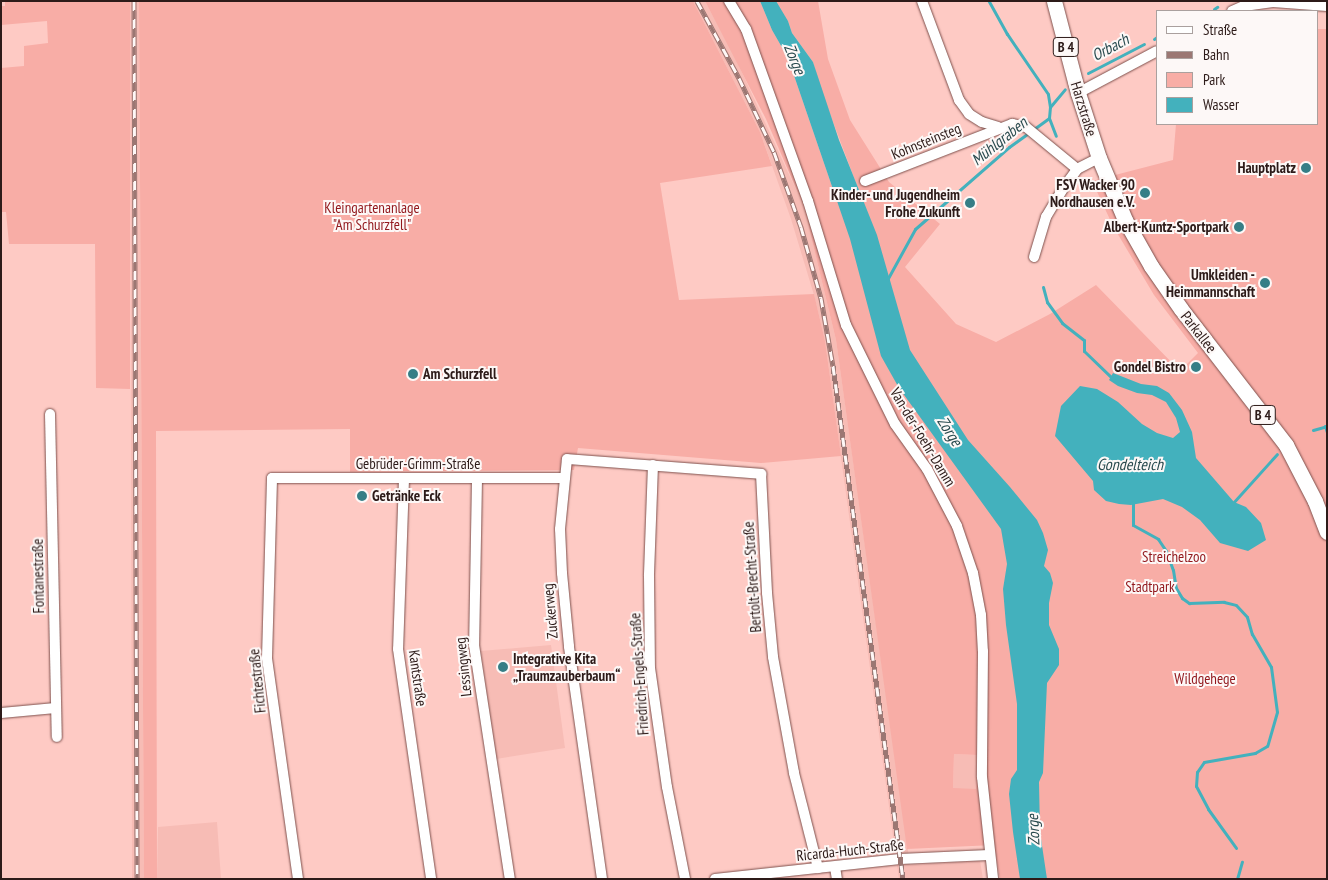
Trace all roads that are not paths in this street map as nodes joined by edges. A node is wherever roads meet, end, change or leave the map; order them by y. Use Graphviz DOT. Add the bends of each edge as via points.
graph roads {
  1 [pos="730,1"];
  2 [pos="922,1"];
  3 [pos="1054,1"];
  4 [pos="1327,6"];
  5 [pos="1234,10"];
  6 [pos="1156,52"];
  7 [pos="1078,93"];
  8 [pos="998,127"];
  9 [pos="1099,158"];
  10 [pos="1077,169"];
  11 [pos="865,181"];
  12 [pos="1034,257"];
  13 [pos="50,414"];
  14 [pos="567,458"];
  15 [pos="653,465"];
  16 [pos="272,478"];
  17 [pos="563,478"];
  18 [pos="404,479"];
  19 [pos="477,479"];
  20 [pos="1327,532"];
  21 [pos="56,708"];
  22 [pos="1,713"];
  23 [pos="57,738"];
  24 [pos="989,855"];
  25 [pos="834,867"];
  26 [pos="818,868"];
  27 [pos="298,879"];
  28 [pos="431,879"];
  29 [pos="510,879"];
  30 [pos="602,879"];
  31 [pos="685,879"];
  32 [pos="715,879"];
  33 [pos="836,879"];
  34 [pos="993,879"];
  1 -- 24 [label="street, Van-der-Foehr-Damm" via="746,30 802,183 846,325 895,424 927,469 957,526 973,574 981,614 982,777"];
  2 -- 8 [label="street" via="959,100 969,114"];
  3 -- 7 [label="main road, Harzstraße / B 4"];
  4 -- 5 [label="street" via="1273,2"];
  6 -- 7 [label="street"];
  7 -- 9 [label="main road, Harzstraße / B 4"];
  8 -- 10 [label="street" via="1012,124 1026,127"];
  8 -- 11 [label="street, Kohnsteinsteg"];
  9 -- 10 [label="street"];
  9 -- 20 [label="main road, Parkallee / B 4" via="1125,220 1151,266 1286,445"];
  10 -- 12 [label="street" via="1046,217"];
  13 -- 21 [label="street, Fontanestraße"];
  14 -- 15 [label="street, Bertolt-Brecht-Straße"];
  14 -- 17 [label="street, Zuckerweg"];
  15 -- 26 [label="street, Bertolt-Brecht-Straße" via="761,474 773,657 794,773"];
  15 -- 31 [label="street, Friedrich-Engels-Straße" via="648,576 650,668 666,787"];
  16 -- 18 [label="street, Gebrüder-Grimm-Straße"];
  16 -- 27 [label="street, Fichtestraße" via="267,658"];
  17 -- 19 [label="street, Gebrüder-Grimm-Straße"];
  17 -- 30 [label="street, Zuckerweg" via="560,530 569,646"];
  18 -- 19 [label="street, Gebrüder-Grimm-Straße"];
  18 -- 28 [label="street, Kantstraße" via="398,649"];
  19 -- 29 [label="street, Lessingweg" via="474,645"];
  21 -- 22 [label="street"];
  21 -- 23 [label="street, Fontanestraße"];
  24 -- 25 [label="street, Ricarda-Huch-Straße" via="900,859"];
  24 -- 34 [label="street, Van-der-Foehr-Damm"];
  25 -- 26 [label="street, Ricarda-Huch-Straße"];
  25 -- 33 [label="street"];
  26 -- 32 [label="street, Ricarda-Huch-Straße"];
}
